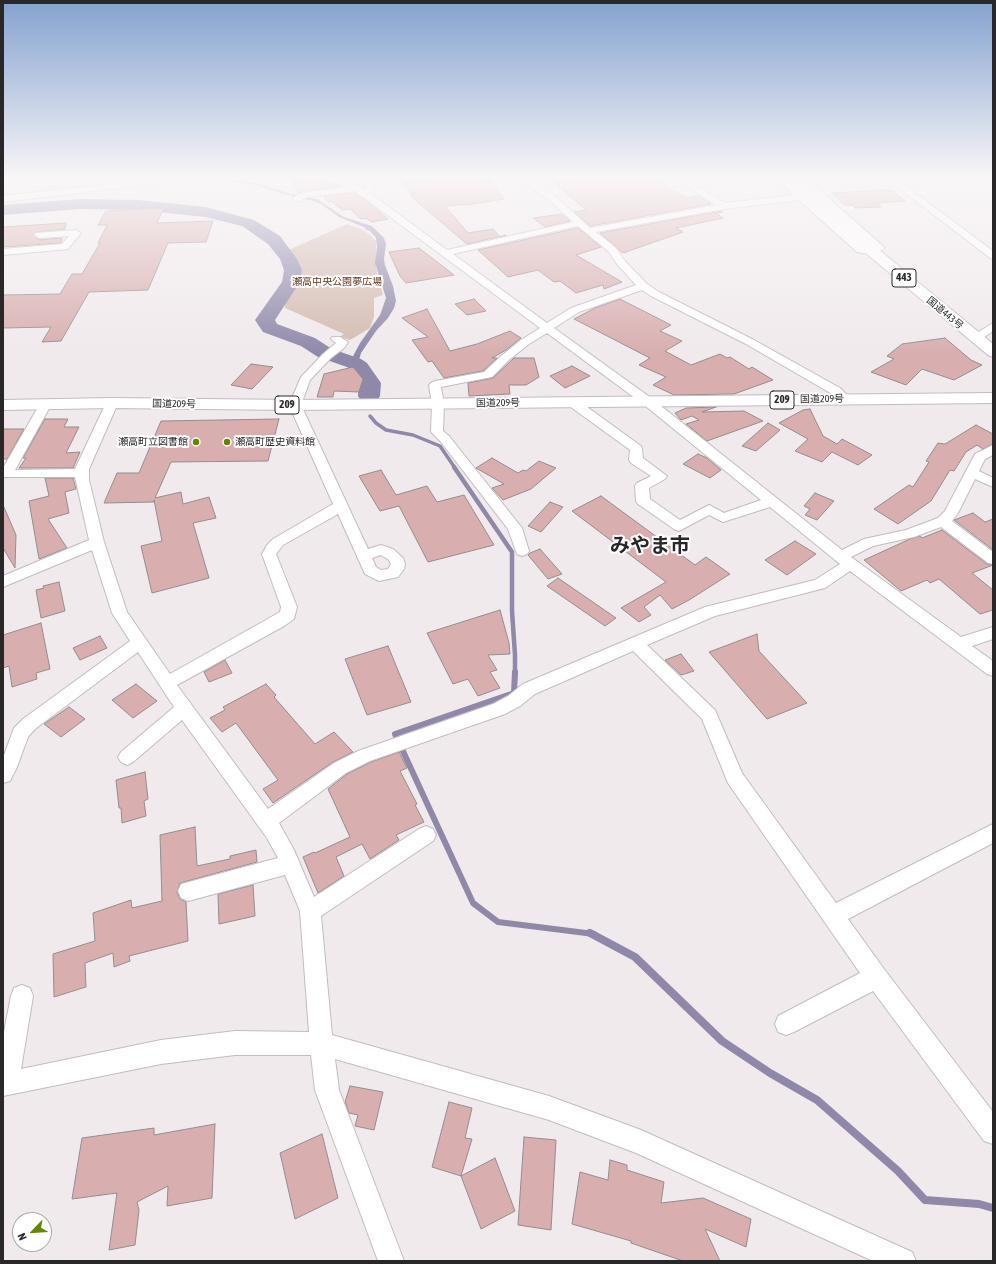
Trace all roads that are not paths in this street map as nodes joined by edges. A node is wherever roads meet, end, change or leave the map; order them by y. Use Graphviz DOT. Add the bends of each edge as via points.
graph roads {
  1 [pos="73,237"];
  2 [pos="423,237"];
  3 [pos="531,237"];
  4 [pos="597,237"];
  5 [pos="846,237"];
  6 [pos="856,237"];
  7 [pos="868,237"];
  8 [pos="968,237"];
  9 [pos="3,252"];
  10 [pos="873,252"];
  11 [pos="445,253"];
  12 [pos="993,256"];
  13 [pos="643,286"];
  14 [pos="993,326"];
  15 [pos="548,328"];
  16 [pos="976,338"];
  17 [pos="336,339"];
  18 [pos="993,352"];
  19 [pos="993,398"];
  20 [pos="845,399"];
  21 [pos="647,401"];
  22 [pos="572,402"];
  23 [pos="112,403"];
  24 [pos="45,404"];
  25 [pos="438,404"];
  26 [pos="295,405"];
  27 [pos="3,406"];
  28 [pos="993,449"];
  29 [pos="82,473"];
  30 [pos="973,473"];
  31 [pos="993,483"];
  32 [pos="772,501"];
  33 [pos="341,506"];
  34 [pos="943,521"];
  35 [pos="98,542"];
  36 [pos="522,550"];
  37 [pos="364,555"];
  38 [pos="993,559"];
  39 [pos="846,560"];
  40 [pos="3,582"];
  41 [pos="993,634"];
  42 [pos="139,643"];
  43 [pos="634,643"];
  44 [pos="959,644"];
  45 [pos="993,670"];
  46 [pos="167,683"];
  47 [pos="185,708"];
  48 [pos="128,757"];
  49 [pos="3,775"];
  50 [pos="266,821"];
  51 [pos="993,833"];
  52 [pos="426,835"];
  53 [pos="290,864"];
  54 [pos="188,891"];
  55 [pos="310,911"];
  56 [pos="833,916"];
  57 [pos="876,977"];
  58 [pos="22,996"];
  59 [pos="786,1024"];
  60 [pos="321,1044"];
  61 [pos="5,1084"];
  62 [pos="991,1124"];
  63 [pos="390,1261"];
  64 [pos="903,1261"];
  1 -- 9 [label="street" via="65,247"];
  2 -- 11 [label="street"];
  3 -- 11 [label="street"];
  4 -- 13 [label="street" via="613,250 620,262"];
  5 -- 10 [label="street" via="860,250"];
  6 -- 10 [label="highway, 国道443号 / 443"];
  7 -- 10 [label="street" via="880,248"];
  8 -- 12 [label="street"];
  10 -- 16 [label="highway, 国道443号 / 443"];
  11 -- 15 [label="street"];
  13 -- 15 [label="street" via="575,310"];
  13 -- 20 [label="street" via="750,342 836,391"];
  14 -- 16 [label="street"];
  15 -- 21 [label="street"];
  15 -- 25 [label="street" via="525,342 488,375 435,385"];
  16 -- 18 [label="highway, 国道443号 / 443"];
  17 -- 26 [label="street" via="343,342 305,379"];
  19 -- 20 [label="highway, 国道209号 / 209"];
  20 -- 21 [label="highway, 国道209号 / 209"];
  21 -- 22 [label="highway, 国道209号 / 209"];
  21 -- 32 [label="street"];
  22 -- 25 [label="highway, 国道209号 / 209"];
  22 -- 32 [label="street" via="636,449 636,460 660,476 642,486 643,501 679,526 709,509 723,518"];
  23 -- 24 [label="highway, 国道209号 / 209"];
  23 -- 26 [label="highway, 国道209号 / 209"];
  23 -- 29 [label="street"];
  24 -- 27 [label="highway, 国道209号 / 209"];
  24 -- 29 [label="street" via="6,474"];
  25 -- 26 [label="highway, 国道209号 / 209"];
  25 -- 36 [label="street" via="437,432 515,528"];
  26 -- 33 [label="street"];
  28 -- 30 [label="street" via="980,457"];
  29 -- 35 [label="street"];
  30 -- 31 [label="street"];
  30 -- 34 [label="street" via="951,514"];
  32 -- 39 [label="street"];
  33 -- 37 [label="street"];
  33 -- 46 [label="street" via="278,542 269,554 289,607 288,615"];
  34 -- 38 [label="street"];
  34 -- 39 [label="street" via="909,534 870,542"];
  35 -- 40 [label="street"];
  35 -- 42 [label="street" via="120,613"];
  39 -- 43 [label="street" via="820,584 711,611"];
  39 -- 44 [label="street"];
  41 -- 44 [label="street"];
  42 -- 46 [label="street"];
  42 -- 49 [label="street" via="29,724 20,733 11,762"];
  43 -- 50 [label="street" via="529,688 514,701 499,709 364,756 340,768"];
  43 -- 56 [label="street" via="709,715 735,777"];
  44 -- 45 [label="street"];
  46 -- 47 [label="street"];
  47 -- 48 [label="street"];
  47 -- 50 [label="street"];
  50 -- 53 [label="street"];
  51 -- 56 [label="street"];
  52 -- 55 [label="street"];
  53 -- 54 [label="street"];
  53 -- 55 [label="street"];
  55 -- 60 [label="street"];
  56 -- 57 [label="street"];
  57 -- 59 [label="street"];
  57 -- 62 [label="street"];
  58 -- 61 [label="street"];
  60 -- 61 [label="street" via="235,1043 168,1051"];
  60 -- 63 [label="street" via="327,1090"];
  60 -- 64 [label="street" via="549,1108 641,1142"];
}
